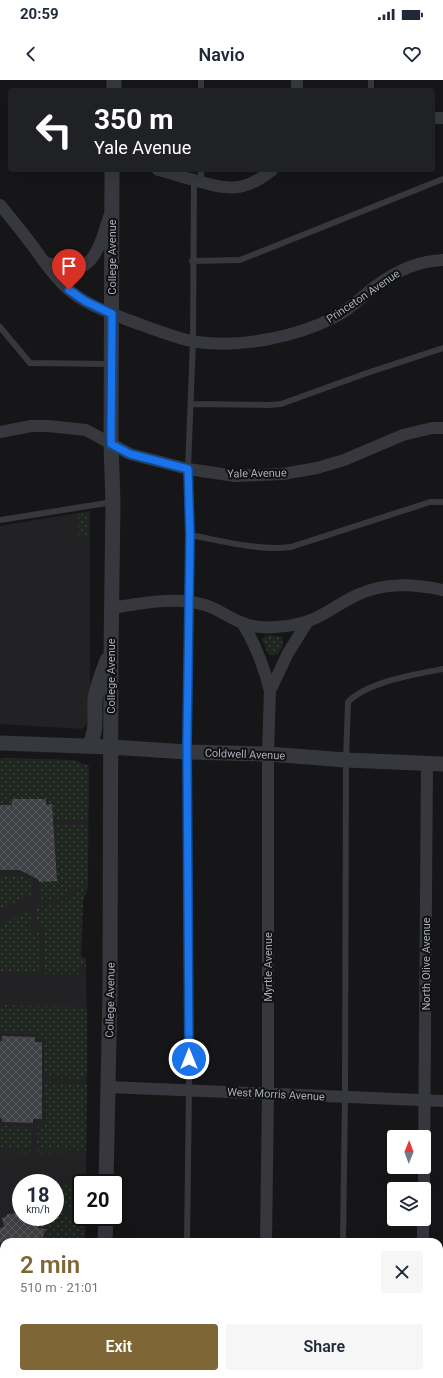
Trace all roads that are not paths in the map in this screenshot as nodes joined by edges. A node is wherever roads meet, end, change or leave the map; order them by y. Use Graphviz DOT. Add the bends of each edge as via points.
graph roads {
  1 [pos="112,172"];
  2 [pos="165,172"];
  3 [pos="200,172"];
  4 [pos="269,172"];
  5 [pos="443,179"];
  6 [pos="198,181"];
  7 [pos="0,205"];
  8 [pos="112,209"];
  9 [pos="443,260"];
  10 [pos="192,261"];
  11 [pos="44,262"];
  12 [pos="112,314"];
  13 [pos="0,327"];
  14 [pos="193,341"];
  15 [pos="443,348"];
  16 [pos="112,364"];
  17 [pos="191,404"];
  18 [pos="443,428"];
  19 [pos="0,432"];
  20 [pos="111,444"];
  21 [pos="188,469"];
  22 [pos="113,502"];
  23 [pos="443,502"];
  24 [pos="0,520"];
  25 [pos="190,535"];
  26 [pos="443,590"];
  27 [pos="189,602"];
  28 [pos="112,608"];
  29 [pos="308,621"];
  30 [pos="243,624"];
  31 [pos="111,652"];
  32 [pos="443,669"];
  33 [pos="270,691"];
  34 [pos="0,743"];
  35 [pos="89,746"];
  36 [pos="110,747"];
  37 [pos="187,752"];
  38 [pos="268,754"];
  39 [pos="346,760"];
  40 [pos="427,762"];
  41 [pos="443,764"];
  42 [pos="108,1087"];
  43 [pos="189,1090"];
  44 [pos="268,1093"];
  45 [pos="345,1097"];
  46 [pos="425,1100"];
  47 [pos="443,1101"];
  48 [pos="425,1130"];
  49 [pos="106,1174"];
  50 [pos="106,1226"];
  51 [pos="424,1226"];
  52 [pos="105,1238"];
  53 [pos="187,1238"];
  54 [pos="266,1238"];
  55 [pos="343,1238"];
  56 [pos="423,1238"];
  1 -- 8 [label="street, College Avenue"];
  2 -- 6 [label="street"];
  3 -- 6 [label="lane"];
  4 -- 6 [label="street" via="257,181 233,188"];
  5 -- 10 [label="lane" via="240,260"];
  6 -- 10 [label="lane"];
  7 -- 11 [label="street, Princeton Avenue"];
  8 -- 11 [label="street" via="98,252 87,264 69,269"];
  8 -- 12 [label="street, College Avenue"];
  9 -- 14 [label="street, Princeton Avenue" via="406,268 392,275 354,305 316,326 273,338 236,343"];
  10 -- 14 [label="lane"];
  11 -- 12 [label="street, Princeton Avenue" via="69,290"];
  12 -- 14 [label="street, Princeton Avenue"];
  12 -- 16 [label="street, College Avenue"];
  13 -- 16 [label="lane" via="30,363"];
  14 -- 17 [label="lane"];
  15 -- 17 [label="lane" via="281,404"];
  16 -- 20 [label="street, College Avenue"];
  17 -- 21 [label="lane"];
  18 -- 21 [label="street, Yale Avenue" via="403,435 344,460 283,474 235,476"];
  19 -- 20 [label="street, Yale Avenue" via="31,426 86,430"];
  20 -- 21 [label="street, Yale Avenue" via="130,454"];
  20 -- 22 [label="street, College Avenue"];
  21 -- 25 [label="lane"];
  22 -- 24 [label="lane"];
  22 -- 28 [label="street, College Avenue"];
  23 -- 25 [label="lane" via="430,502 291,547 277,549"];
  25 -- 27 [label="lane"];
  26 -- 29 [label="street" via="421,586 373,589 358,594"];
  27 -- 28 [label="street" via="156,601"];
  27 -- 30 [label="street" via="218,610"];
  27 -- 37 [label="lane"];
  28 -- 31 [label="street, College Avenue"];
  29 -- 30 [label="street" via="274,627"];
  29 -- 33 [label="street, Myrtle Avenue" via="288,653"];
  30 -- 33 [label="street, Myrtle Avenue" via="258,653"];
  31 -- 35 [label="street" via="95,698 95,730"];
  31 -- 36 [label="street, College Avenue"];
  32 -- 39 [label="lane" via="408,675 356,694 348,702"];
  33 -- 38 [label="street, Myrtle Avenue"];
  34 -- 35 [label="street, Coldwell Avenue"];
  35 -- 36 [label="street, Coldwell Avenue"];
  36 -- 37 [label="street, Coldwell Avenue"];
  36 -- 42 [label="street, College Avenue"];
  37 -- 38 [label="street, Coldwell Avenue"];
  37 -- 43 [label="lane"];
  38 -- 39 [label="street, Coldwell Avenue"];
  38 -- 44 [label="street, Myrtle Avenue"];
  39 -- 40 [label="street, Coldwell Avenue"];
  39 -- 45 [label="lane"];
  40 -- 41 [label="street, Coldwell Avenue"];
  40 -- 46 [label="street, North Olive Avenue"];
  42 -- 43 [label="street, West Morris Avenue"];
  42 -- 49 [label="street, College Avenue"];
  43 -- 44 [label="street, West Morris Avenue"];
  43 -- 53 [label="lane"];
  44 -- 45 [label="street, West Morris Avenue"];
  44 -- 54 [label="street, Myrtle Avenue"];
  45 -- 46 [label="street, West Morris Avenue"];
  45 -- 55 [label="lane"];
  46 -- 47 [label="street, West Morris Avenue"];
  46 -- 48 [label="street, North Olive Avenue"];
  50 -- 52 [label="street"];
  51 -- 56 [label="street"];
}
